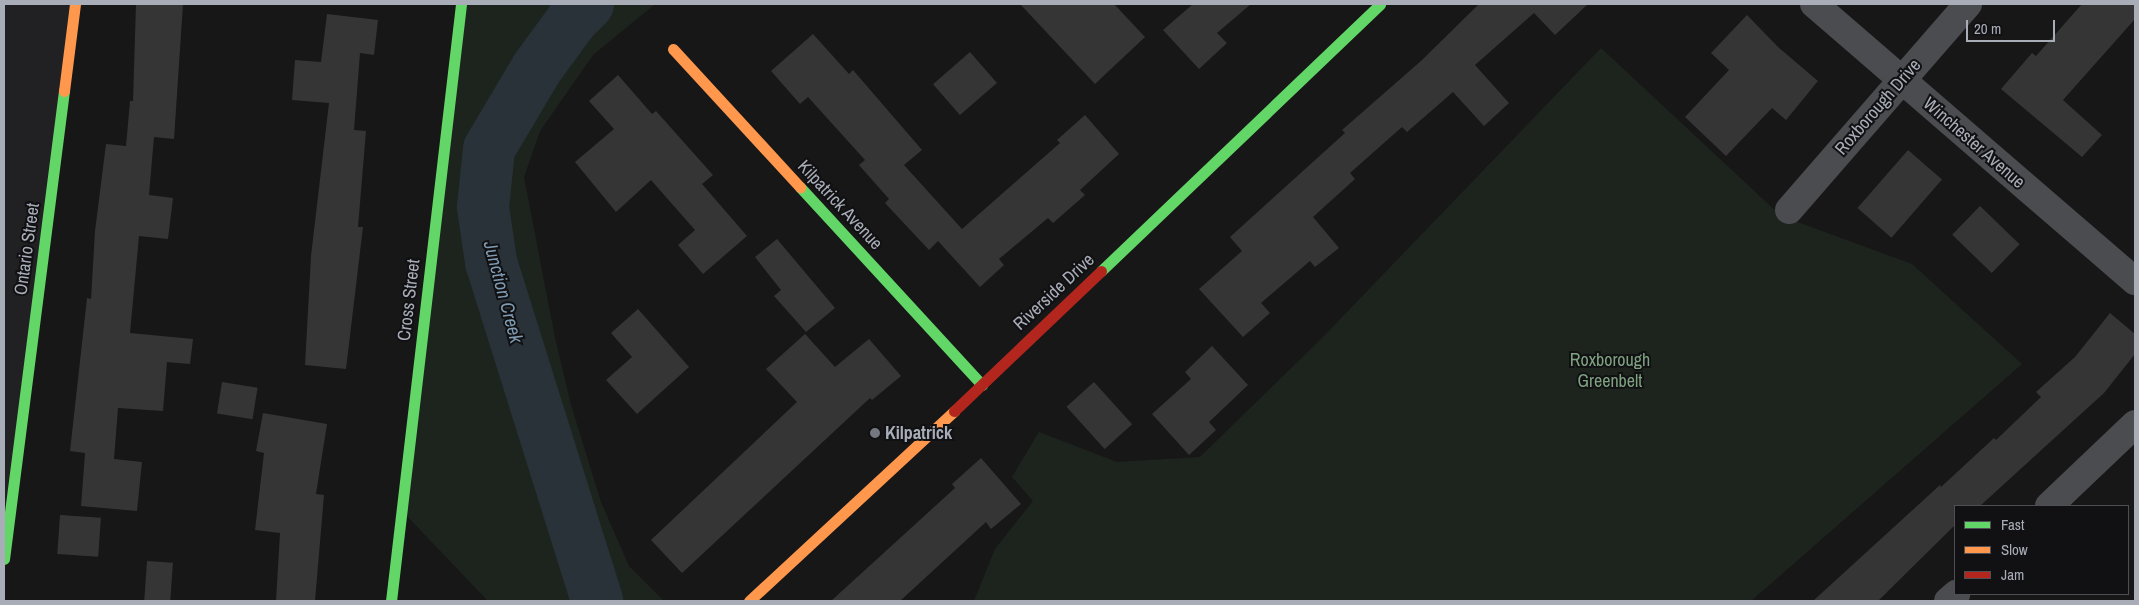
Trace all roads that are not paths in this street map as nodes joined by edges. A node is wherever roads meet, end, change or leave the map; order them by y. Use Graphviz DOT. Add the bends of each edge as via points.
graph roads {
  1 [pos="75,4"];
  2 [pos="461,4"];
  3 [pos="1380,4"];
  4 [pos="1814,4"];
  5 [pos="1968,4"];
  6 [pos="673,50"];
  7 [pos="1902,80"];
  8 [pos="1789,210"];
  9 [pos="2135,281"];
  10 [pos="982,385"];
  11 [pos="2135,424"];
  12 [pos="2049,505"];
  13 [pos="4,559"];
  14 [pos="391,601"];
  15 [pos="749,601"];
  1 -- 13 [label="street, Ontario Street"];
  2 -- 14 [label="street, Cross Street"];
  3 -- 10 [label="street, Riverside Drive"];
  4 -- 7 [label="street, Winchester Avenue"];
  5 -- 7 [label="street, Roxborough Drive"];
  6 -- 10 [label="street, Kilpatrick Avenue"];
  7 -- 8 [label="street, Roxborough Drive"];
  7 -- 9 [label="street, Winchester Avenue"];
  10 -- 15 [label="street, Riverside Drive"];
  11 -- 12 [label="street"];
}
